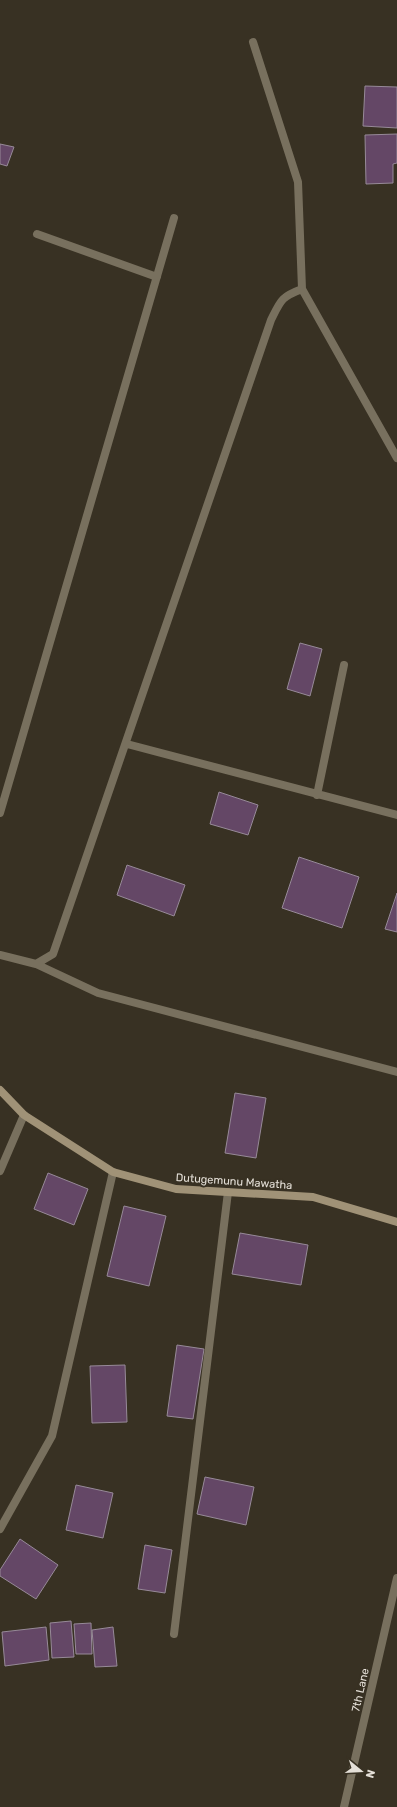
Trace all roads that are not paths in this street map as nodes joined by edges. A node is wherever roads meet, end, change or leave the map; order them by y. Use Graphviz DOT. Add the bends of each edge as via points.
graph roads {
  1 [pos="253,42"];
  2 [pos="174,218"];
  3 [pos="37,234"];
  4 [pos="157,276"];
  5 [pos="302,289"];
  6 [pos="397,458"];
  7 [pos="344,665"];
  8 [pos="127,744"];
  9 [pos="317,795"];
  10 [pos="0,812"];
  11 [pos="397,815"];
  12 [pos="0,955"];
  13 [pos="36,964"];
  14 [pos="397,1072"];
  15 [pos="0,1090"];
  16 [pos="24,1115"];
  17 [pos="0,1171"];
  18 [pos="112,1172"];
  19 [pos="228,1192"];
  20 [pos="397,1222"];
  21 [pos="0,1529"];
  22 [pos="397,1578"];
  23 [pos="174,1634"];
  24 [pos="344,1807"];
  1 -- 5 [label="street" via="298,182"];
  2 -- 4 [label="street"];
  3 -- 4 [label="street"];
  4 -- 10 [label="street"];
  5 -- 6 [label="street"];
  5 -- 8 [label="street" via="285,295 272,320"];
  7 -- 9 [label="street"];
  8 -- 9 [label="street"];
  8 -- 13 [label="street" via="53,954"];
  9 -- 11 [label="street"];
  12 -- 13 [label="street"];
  13 -- 14 [label="street" via="98,993"];
  15 -- 16 [label="street, Dutugemunu Mawatha"];
  16 -- 17 [label="street"];
  16 -- 18 [label="street, Dutugemunu Mawatha"];
  18 -- 19 [label="street, Dutugemunu Mawatha" via="176,1189"];
  18 -- 21 [label="street" via="52,1436"];
  19 -- 20 [label="street, Dutugemunu Mawatha" via="313,1197"];
  19 -- 23 [label="street"];
  22 -- 24 [label="street, 7th Lane"];
}
